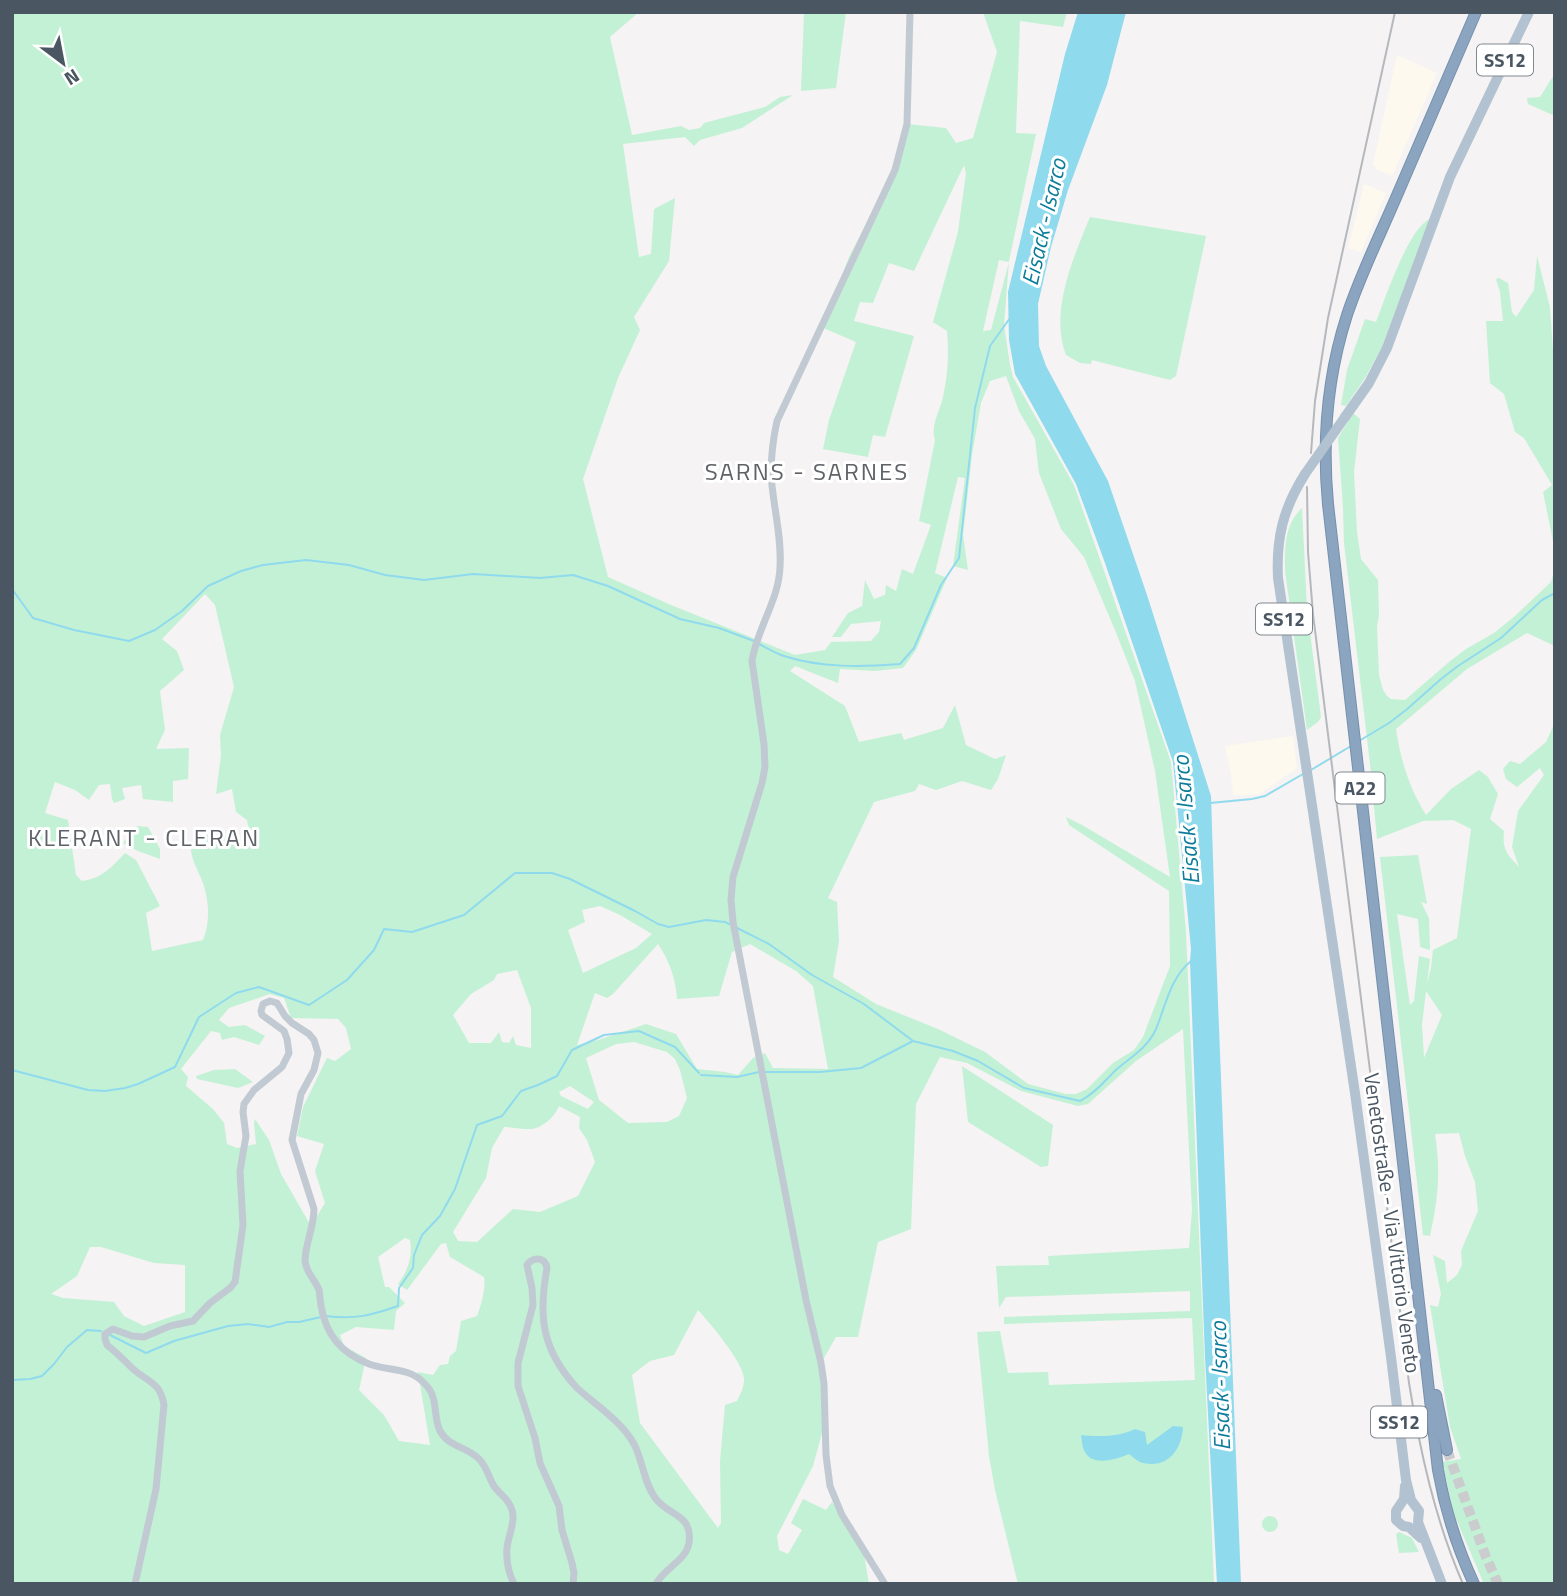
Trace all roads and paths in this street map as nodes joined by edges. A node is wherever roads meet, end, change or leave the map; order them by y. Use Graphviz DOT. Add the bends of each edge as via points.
graph roads {
  1 [pos="910,12"];
  2 [pos="1476,12"];
  3 [pos="1484,12"];
  4 [pos="1529,12"];
  5 [pos="1447,1450"];
  6 [pos="1406,1480"];
  7 [pos="1402,1504"];
  8 [pos="1414,1505"];
  9 [pos="1414,1524"];
  10 [pos="135,1584"];
  11 [pos="514,1584"];
  12 [pos="573,1584"];
  13 [pos="656,1584"];
  14 [pos="885,1584"];
  15 [pos="1441,1584"];
  16 [pos="1474,1584"];
  1 -- 14 [label="street" via="907,124 899,156 777,421 771,476 779,581 752,660 765,767 733,877 731,900 821,1363 830,1486 842,1515"];
  2 -- 16 [label="highway, A22" via="1348,314 1331,378 1325,451 1438,1470 1447,1512"];
  3 -- 5 [label="highway, A22" via="1354,315 1338,379 1332,450 1334,502 1434,1386"];
  4 -- 6 [label="main road, Venetostraße - Via Vittorio Veneto / SS12, bridge" via="1454,167 1387,348 1369,383 1294,492 1279,543 1280,592"];
  6 -- 7 [label="main road, Venetostraße - Via Vittorio Veneto / SS12"];
  6 -- 8 [label="main road, Venetostraße - Via Vittorio Veneto / SS12"];
  7 -- 8 [label="main road"];
  7 -- 9 [label="main road, Venetostraße - Via Vittorio Veneto / SS12" via="1396,1520 1400,1525"];
  8 -- 9 [label="main road, Venetostraße - Via Vittorio Veneto / SS12" via="1419,1511"];
  9 -- 15 [label="main road"];
  10 -- 11 [label="street" via="158,1479 163,1399 152,1381 107,1345 105,1334 116,1329 144,1337 189,1322 233,1286 243,1226 244,1104 282,1067 289,1053 284,1031 261,1011 263,1004 274,1001 292,1023 309,1034 318,1053 301,1094 292,1140 314,1209 306,1266 318,1289 327,1327 335,1342 354,1357 373,1366 411,1373 426,1384 444,1436 479,1459 512,1510 507,1560"];
  12 -- 13 [label="street" via="559,1506 540,1463 518,1386 518,1363 533,1305 527,1265 536,1258 547,1268 544,1324 551,1349 570,1381 633,1441 655,1498 687,1526 689,1541 683,1556"];
}
